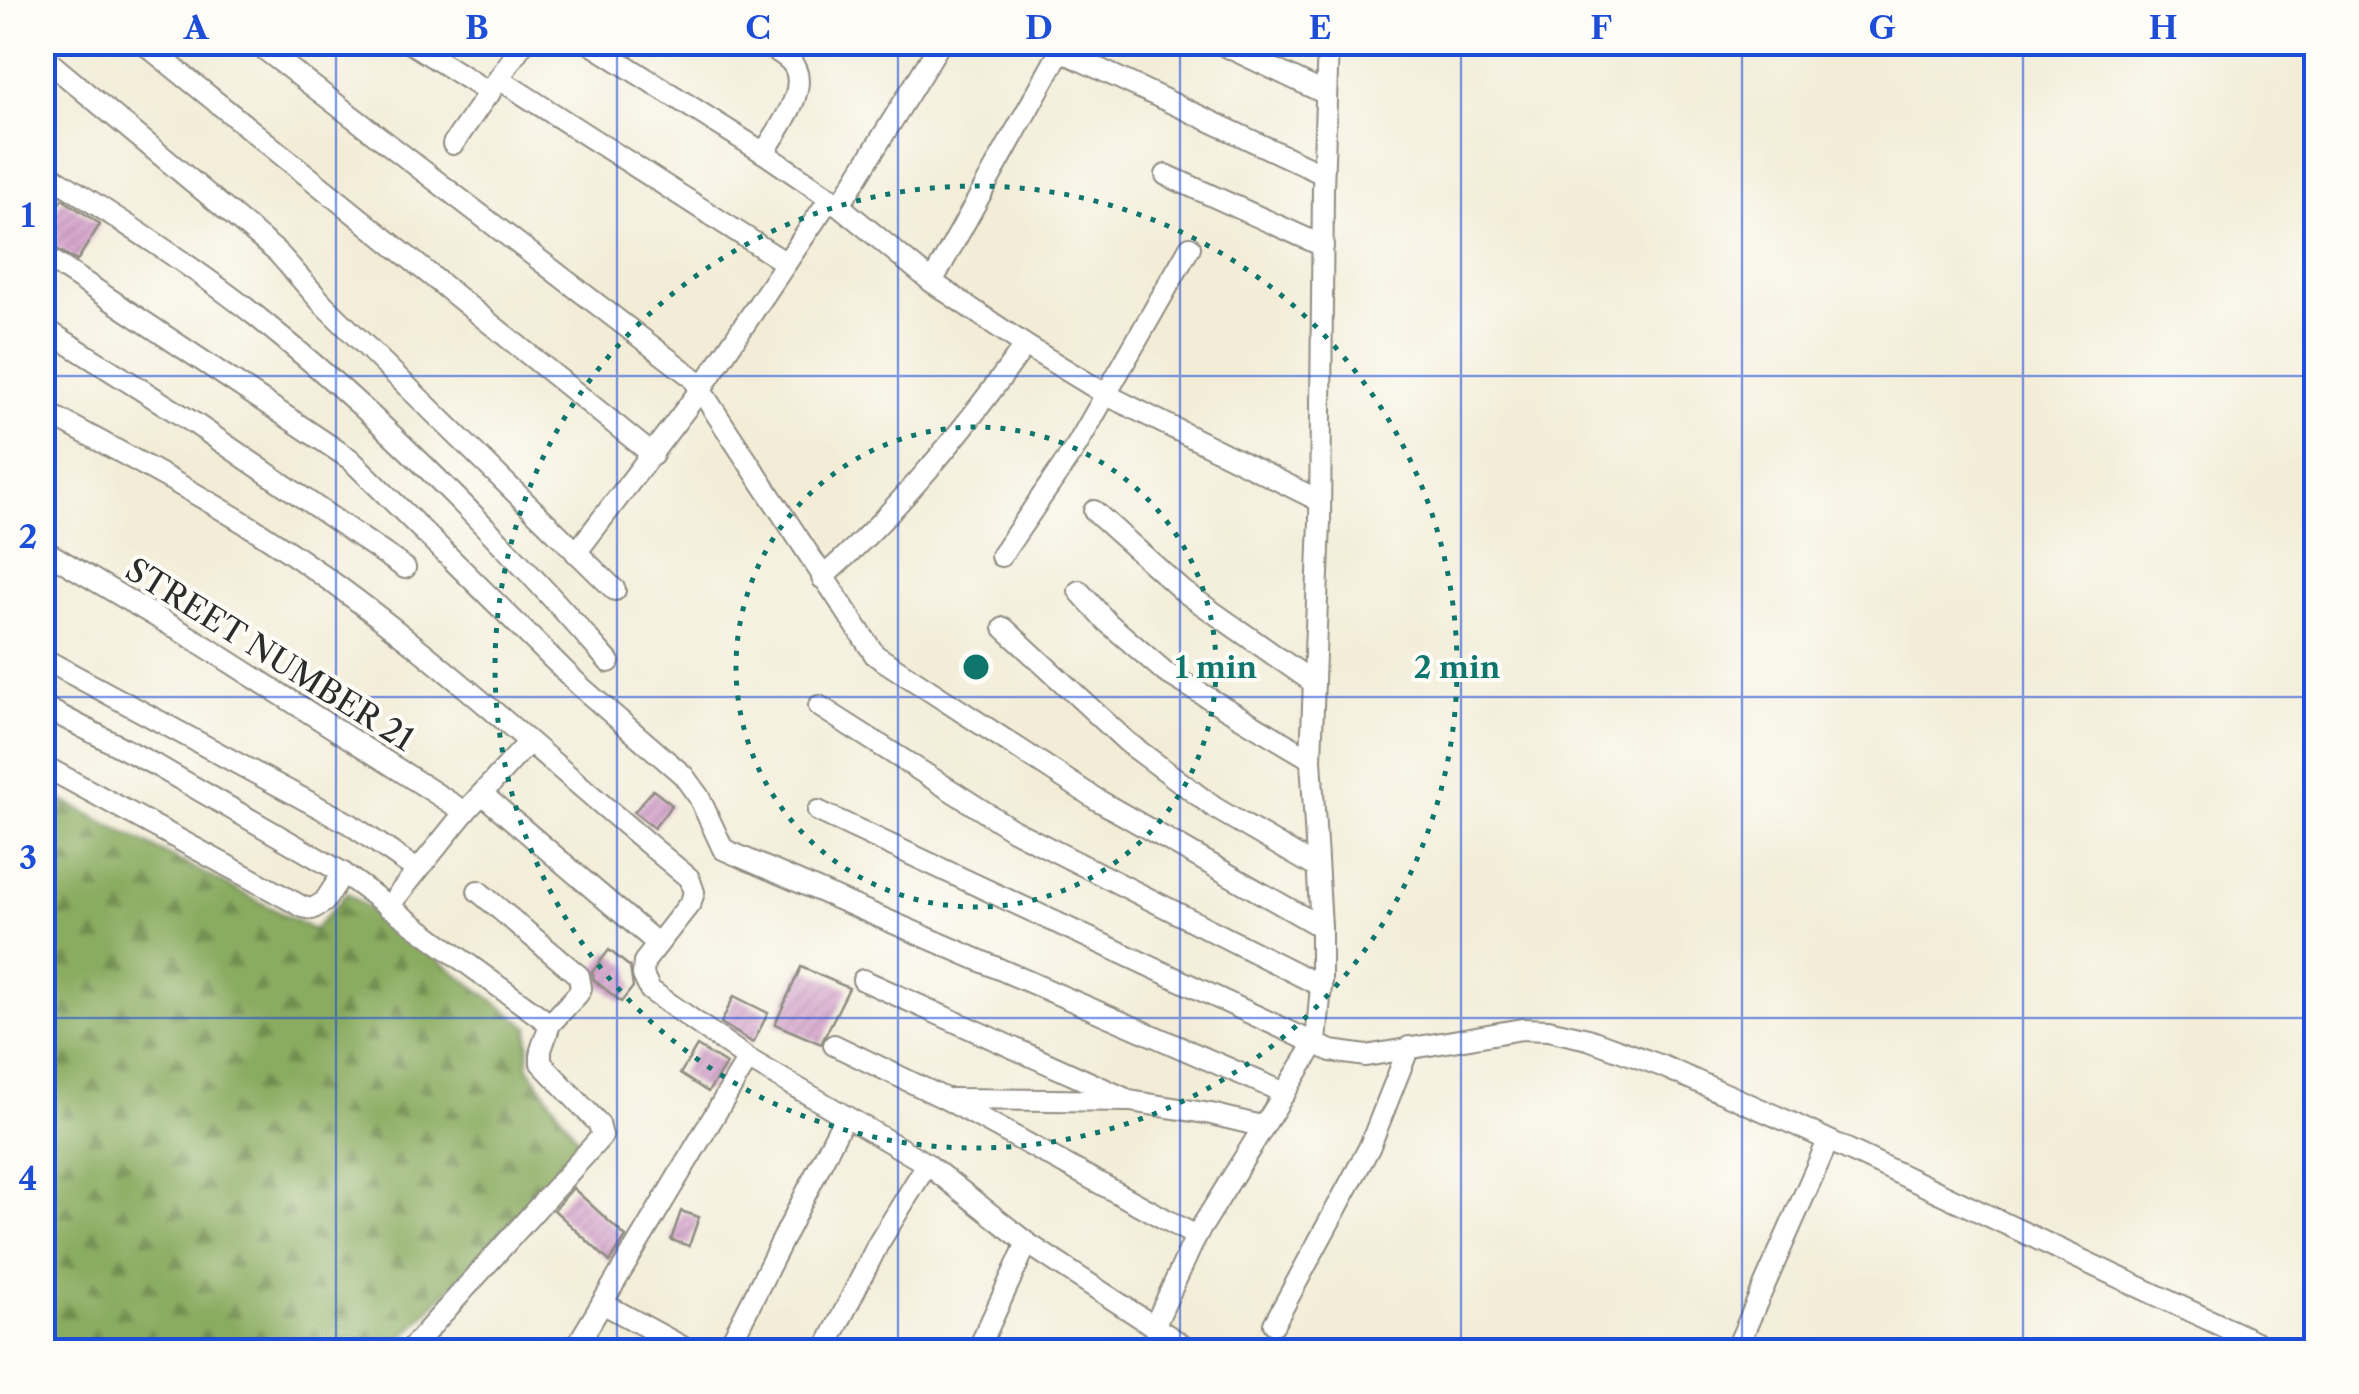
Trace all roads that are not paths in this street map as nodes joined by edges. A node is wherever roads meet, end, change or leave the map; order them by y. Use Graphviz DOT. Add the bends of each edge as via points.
graph roads {
  1 [pos="142,42"];
  2 [pos="255,42"];
  3 [pos="409,42"];
  4 [pos="524,42"];
  5 [pos="588,42"];
  6 [pos="762,42"];
  7 [pos="941,42"];
  8 [pos="1217,42"];
  9 [pos="1328,42"];
  10 [pos="1063,47"];
  11 [pos="42,56"];
  12 [pos="495,86"];
  13 [pos="1326,94"];
  14 [pos="453,144"];
  15 [pos="764,153"];
  16 [pos="42,170"];
  17 [pos="1323,174"];
  18 [pos="1166,175"];
  19 [pos="835,202"];
  20 [pos="1322,246"];
  21 [pos="1190,247"];
  22 [pos="42,254"];
  23 [pos="786,263"];
  24 [pos="932,282"];
  25 [pos="42,327"];
  26 [pos="1025,345"];
  27 [pos="701,389"];
  28 [pos="1108,395"];
  29 [pos="42,410"];
  30 [pos="653,455"];
  31 [pos="1320,501"];
  32 [pos="1094,510"];
  33 [pos="42,549"];
  34 [pos="576,552"];
  35 [pos="1001,556"];
  36 [pos="405,568"];
  37 [pos="822,578"];
  38 [pos="616,590"];
  39 [pos="1079,591"];
  40 [pos="1004,628"];
  41 [pos="42,658"];
  42 [pos="609,662"];
  43 [pos="1314,682"];
  44 [pos="42,706"];
  45 [pos="819,706"];
  46 [pos="528,744"];
  47 [pos="1311,759"];
  48 [pos="42,766"];
  49 [pos="482,794"];
  50 [pos="818,811"];
  51 [pos="466,812"];
  52 [pos="1316,867"];
  53 [pos="417,870"];
  54 [pos="344,873"];
  55 [pos="478,891"];
  56 [pos="388,906"];
  57 [pos="1321,927"];
  58 [pos="658,944"];
  59 [pos="864,980"];
  60 [pos="1321,986"];
  61 [pos="550,1024"];
  62 [pos="1316,1042"];
  63 [pos="834,1045"];
  64 [pos="1409,1048"];
  65 [pos="748,1058"];
  66 [pos="1285,1092"];
  67 [pos="946,1099"];
  68 [pos="1130,1101"];
  69 [pos="845,1116"];
  70 [pos="1261,1126"];
  71 [pos="1828,1140"];
  72 [pos="927,1164"];
  73 [pos="1196,1236"];
  74 [pos="1027,1243"];
  75 [pos="602,1303"];
  76 [pos="1274,1324"];
  77 [pos="1154,1327"];
  78 [pos="1172,1345"];
  79 [pos="421,1348"];
  80 [pos="572,1352"];
  81 [pos="692,1352"];
  82 [pos="726,1352"];
  83 [pos="824,1352"];
  84 [pos="976,1352"];
  85 [pos="1194,1352"];
  86 [pos="1735,1352"];
  87 [pos="2277,1352"];
  1 -- 30 [label="street"];
  2 -- 27 [label="street"];
  3 -- 12 [label="street"];
  4 -- 12 [label="street"];
  5 -- 15 [label="street"];
  6 -- 15 [label="street" via="789,60 798,84"];
  7 -- 19 [label="street"];
  8 -- 13 [label="street"];
  9 -- 13 [label="street"];
  10 -- 17 [label="street"];
  10 -- 24 [label="street"];
  11 -- 34 [label="street" via="278,253"];
  12 -- 14 [label="street"];
  12 -- 23 [label="street"];
  13 -- 17 [label="street"];
  15 -- 19 [label="street"];
  16 -- 42 [label="street" via="205,278 286,341 455,496"];
  17 -- 20 [label="street"];
  18 -- 20 [label="street"];
  19 -- 23 [label="street"];
  19 -- 24 [label="street"];
  20 -- 31 [label="street"];
  21 -- 28 [label="street"];
  22 -- 66 [label="street" via="350,459 581,688 683,775 723,849"];
  23 -- 27 [label="street"];
  24 -- 26 [label="street"];
  25 -- 36 [label="street"];
  26 -- 28 [label="street"];
  26 -- 37 [label="street" via="943,454"];
  27 -- 30 [label="street"];
  27 -- 37 [label="street"];
  28 -- 31 [label="street"];
  28 -- 35 [label="street"];
  29 -- 46 [label="street" via="264,535 368,610"];
  30 -- 34 [label="street"];
  31 -- 43 [label="street"];
  32 -- 43 [label="street" via="1183,591"];
  33 -- 51 [label="street, STREET NUMBER 21"];
  34 -- 38 [label="street"];
  37 -- 57 [label="street" via="864,642 895,669 1096,800"];
  39 -- 47 [label="street" via="1166,672"];
  40 -- 52 [label="street" via="1127,742 1215,808"];
  41 -- 53 [label="street" via="350,824"];
  43 -- 47 [label="street"];
  44 -- 54 [label="street"];
  45 -- 60 [label="street" via="1013,830"];
  46 -- 49 [label="street"];
  46 -- 58 [label="street" via="694,884 691,902"];
  47 -- 52 [label="street"];
  48 -- 54 [label="street" via="303,907 324,902"];
  49 -- 51 [label="street"];
  49 -- 58 [label="street"];
  50 -- 62 [label="street"];
  51 -- 53 [label="street"];
  52 -- 57 [label="street"];
  53 -- 56 [label="street"];
  54 -- 56 [label="street"];
  55 -- 61 [label="street" via="579,976 578,994"];
  56 -- 61 [label="street"];
  57 -- 60 [label="street"];
  58 -- 65 [label="street" via="643,968 650,990"];
  59 -- 68 [label="street"];
  60 -- 62 [label="street"];
  61 -- 79 [label="street" via="541,1063 600,1124 602,1136"];
  62 -- 64 [label="street" via="1366,1056"];
  62 -- 66 [label="street"];
  63 -- 67 [label="street"];
  64 -- 71 [label="street" via="1522,1029 1588,1038"];
  64 -- 76 [label="street" via="1370,1148"];
  65 -- 69 [label="street"];
  65 -- 75 [label="street"];
  66 -- 70 [label="street"];
  67 -- 68 [label="street"];
  67 -- 73 [label="street"];
  68 -- 70 [label="street"];
  69 -- 72 [label="street"];
  69 -- 82 [label="street"];
  70 -- 73 [label="street"];
  71 -- 86 [label="street"];
  71 -- 87 [label="street"];
  72 -- 74 [label="street"];
  72 -- 83 [label="street"];
  73 -- 77 [label="street"];
  74 -- 77 [label="street"];
  74 -- 84 [label="street"];
  75 -- 80 [label="street"];
  75 -- 81 [label="street"];
  77 -- 78 [label="street"];
  78 -- 85 [label="street"];
}
